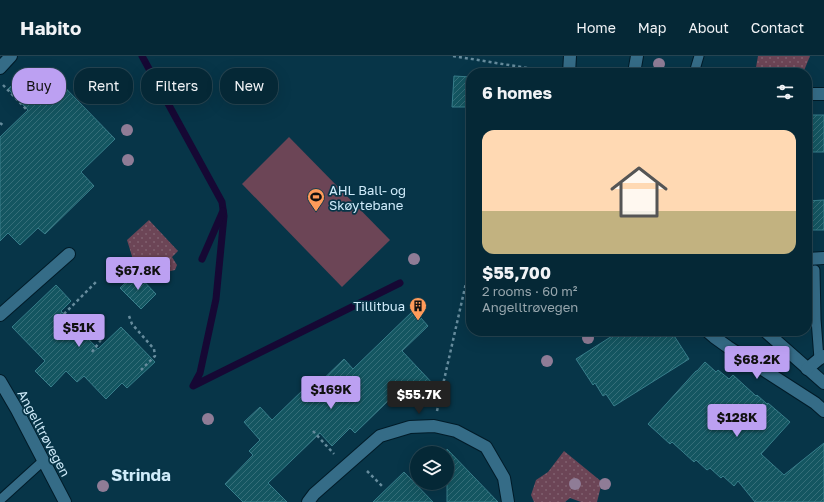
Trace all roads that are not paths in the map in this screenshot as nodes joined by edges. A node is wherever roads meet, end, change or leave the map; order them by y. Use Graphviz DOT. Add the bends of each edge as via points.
graph roads {
  1 [pos="11,56"];
  2 [pos="570,56"];
  3 [pos="637,56"];
  4 [pos="699,56"];
  5 [pos="0,68"];
  6 [pos="569,68"];
  7 [pos="635,68"];
  8 [pos="695,68"];
  9 [pos="812,94"];
  10 [pos="824,94"];
  11 [pos="69,254"];
  12 [pos="824,258"];
  13 [pos="812,259"];
  14 [pos="816,270"];
  15 [pos="0,315"];
  16 [pos="713,336"];
  17 [pos="770,336"];
  18 [pos="821,358"];
  19 [pos="807,369"];
  20 [pos="0,381"];
  21 [pos="824,383"];
  22 [pos="824,411"];
  23 [pos="43,460"];
  24 [pos="0,500"];
  25 [pos="61,500"];
  26 [pos="308,502"];
  27 [pos="508,502"];
  1 -- 5 [label="street"];
  2 -- 6 [label="street"];
  3 -- 7 [label="street"];
  4 -- 8 [label="lane"];
  9 -- 10 [label="street"];
  11 -- 15 [label="street"];
  12 -- 13 [label="street"];
  14 -- 18 [label="lane" via="816,319"];
  16 -- 22 [label="street" via="810,399"];
  17 -- 19 [label="street"];
  18 -- 19 [label="street"];
  19 -- 21 [label="street"];
  20 -- 23 [label="street, Angelltrøvegen"];
  23 -- 24 [label="lane"];
  23 -- 25 [label="street, Angelltrøvegen"];
  26 -- 27 [label="street" via="380,436 410,427 434,426 456,431 486,447 504,478"];
}
